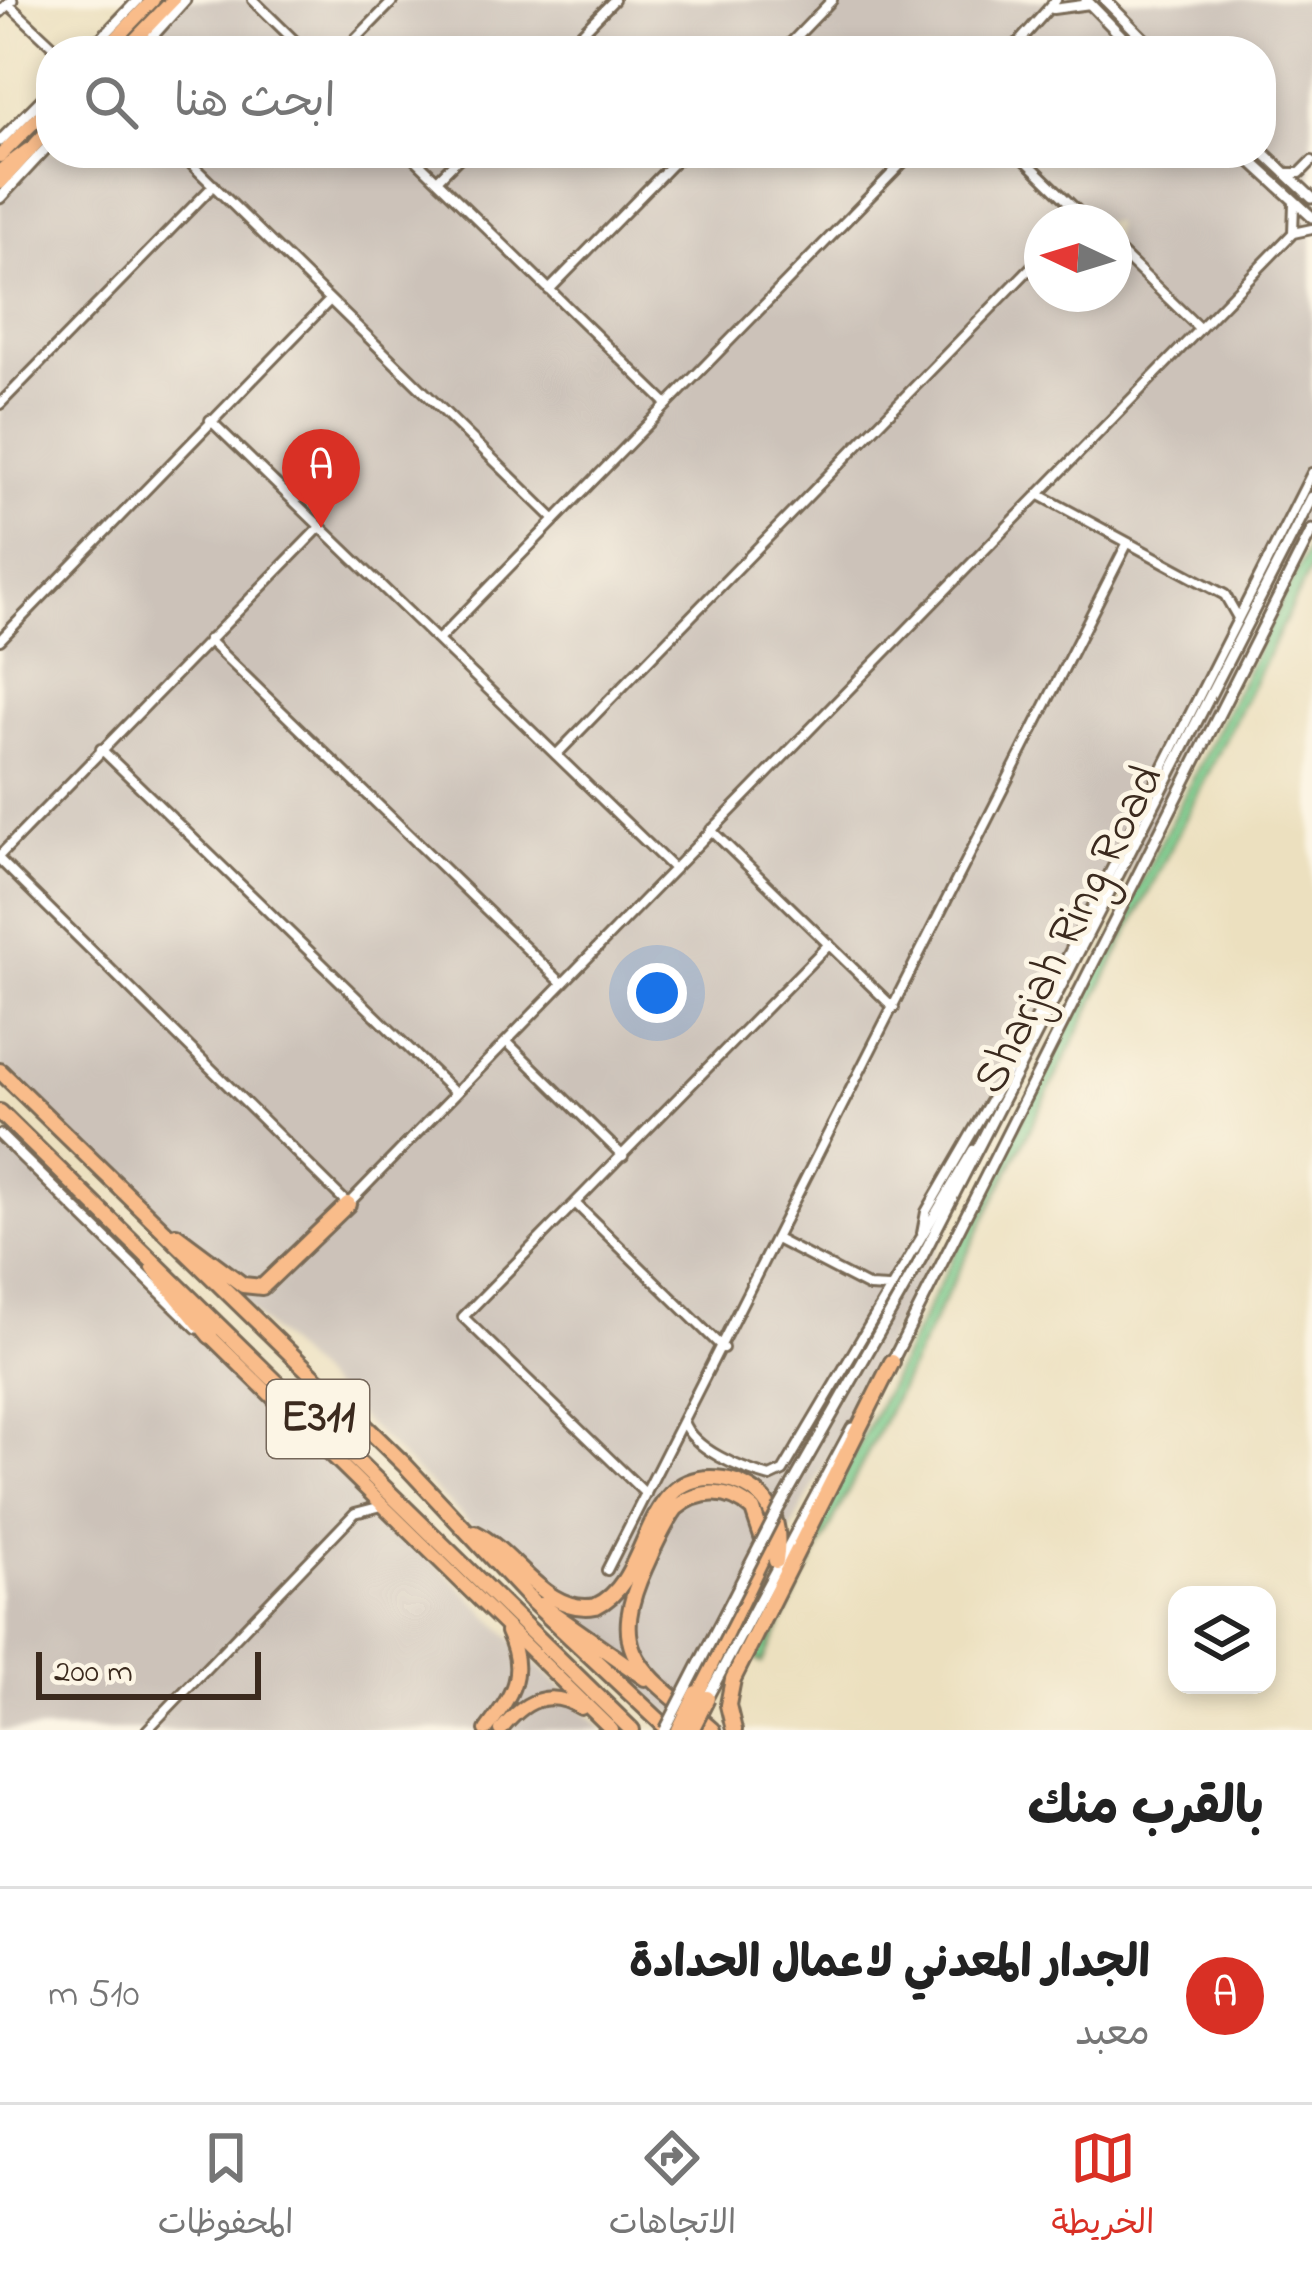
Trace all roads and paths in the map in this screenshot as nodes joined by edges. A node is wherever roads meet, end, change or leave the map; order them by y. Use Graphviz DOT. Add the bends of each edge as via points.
graph roads {
  1 [pos="138,0"];
  2 [pos="153,0"];
  3 [pos="173,0"];
  4 [pos="185,0"];
  5 [pos="253,0"];
  6 [pos="394,0"];
  7 [pos="614,0"];
  8 [pos="832,0"];
  9 [pos="1105,0"];
  10 [pos="1088,2"];
  11 [pos="1054,5"];
  12 [pos="5,6"];
  13 [pos="40,36"];
  14 [pos="103,36"];
  15 [pos="118,36"];
  16 [pos="138,36"];
  17 [pos="153,36"];
  18 [pos="290,36"];
  19 [pos="359,36"];
  20 [pos="579,36"];
  21 [pos="797,36"];
  22 [pos="1025,36"];
  23 [pos="1121,36"];
  24 [pos="1141,36"];
  25 [pos="36,105"];
  26 [pos="36,120"];
  27 [pos="0,141"];
  28 [pos="36,143"];
  29 [pos="28,151"];
  30 [pos="0,156"];
  31 [pos="36,158"];
  32 [pos="1276,164"];
  33 [pos="1312,164"];
  34 [pos="196,168"];
  35 [pos="424,168"];
  36 [pos="450,168"];
  37 [pos="668,168"];
  38 [pos="897,168"];
  39 [pos="1032,168"];
  40 [pos="1258,168"];
  41 [pos="0,172"];
  42 [pos="1286,173"];
  43 [pos="437,181"];
  44 [pos="0,183"];
  45 [pos="214,185"];
  46 [pos="1309,195"];
  47 [pos="0,198"];
  48 [pos="1294,203"];
  49 [pos="1067,204"];
  50 [pos="1312,218"];
  51 [pos="1312,229"];
  52 [pos="1293,233"];
  53 [pos="1132,263"];
  54 [pos="1024,274"];
  55 [pos="549,290"];
  56 [pos="330,300"];
  57 [pos="1200,329"];
  58 [pos="0,404"];
  59 [pos="667,404"];
  60 [pos="210,420"];
  61 [pos="1312,473"];
  62 [pos="1038,494"];
  63 [pos="1312,497"];
  64 [pos="554,520"];
  65 [pos="320,526"];
  66 [pos="1312,530"];
  67 [pos="1127,544"];
  68 [pos="1251,592"];
  69 [pos="1225,595"];
  70 [pos="1237,620"];
  71 [pos="0,640"];
  72 [pos="208,640"];
  73 [pos="438,640"];
  74 [pos="101,749"];
  75 [pos="556,755"];
  76 [pos="711,830"];
  77 [pos="0,858"];
  78 [pos="673,868"];
  79 [pos="829,944"];
  80 [pos="562,983"];
  81 [pos="894,1008"];
  82 [pos="507,1042"];
  83 [pos="0,1071"];
  84 [pos="454,1093"];
  85 [pos="0,1112"];
  86 [pos="0,1135"];
  87 [pos="986,1136"];
  88 [pos="623,1156"];
  89 [pos="348,1204"];
  90 [pos="576,1204"];
  91 [pos="164,1231"];
  92 [pos="922,1233"];
  93 [pos="778,1240"];
  94 [pos="146,1253"];
  95 [pos="868,1287"];
  96 [pos="890,1288"];
  97 [pos="878,1307"];
  98 [pos="210,1336"];
  99 [pos="723,1348"];
  100 [pos="892,1362"];
  101 [pos="683,1421"];
  102 [pos="646,1494"];
  103 [pos="384,1506"];
  104 [pos="465,1528"];
  105 [pos="776,1562"];
  106 [pos="607,1570"];
  107 [pos="533,1602"];
  108 [pos="504,1626"];
  109 [pos="665,1689"];
  110 [pos="702,1696"];
  111 [pos="489,1729"];
  112 [pos="147,1730"];
  113 [pos="608,1730"];
  114 [pos="632,1730"];
  115 [pos="667,1730"];
  116 [pos="679,1730"];
  117 [pos="691,1730"];
  118 [pos="712,1730"];
  119 [pos="734,1730"];
  1 -- 14 [label="street"];
  2 -- 15 [label="main road"];
  3 -- 16 [label="main road"];
  4 -- 17 [label="street"];
  5 -- 18 [label="street"];
  6 -- 19 [label="street"];
  7 -- 20 [label="street"];
  8 -- 21 [label="street"];
  9 -- 24 [label="street"];
  10 -- 11 [label="street"];
  10 -- 23 [label="street"];
  11 -- 22 [label="street"];
  12 -- 13 [label="street"];
  25 -- 27 [label="street"];
  26 -- 30 [label="main road"];
  28 -- 29 [label="main road"];
  29 -- 41 [label="highway"];
  29 -- 44 [label="main road"];
  31 -- 47 [label="street"];
  32 -- 42 [label="street"];
  33 -- 42 [label="street"];
  33 -- 46 [label="street"];
  34 -- 45 [label="street"];
  35 -- 43 [label="street"];
  36 -- 43 [label="street"];
  37 -- 55 [label="street"];
  38 -- 59 [label="street"];
  39 -- 49 [label="street"];
  40 -- 48 [label="street"];
  42 -- 46 [label="street"];
  43 -- 55 [label="street"];
  45 -- 56 [label="street"];
  45 -- 58 [label="street"];
  48 -- 50 [label="street"];
  48 -- 52 [label="street"];
  51 -- 52 [label="street"];
  52 -- 57 [label="street"];
  53 -- 57 [label="street"];
  54 -- 75 [label="street"];
  55 -- 59 [label="street"];
  56 -- 60 [label="street"];
  56 -- 64 [label="street"];
  57 -- 62 [label="street"];
  59 -- 64 [label="street"];
  60 -- 65 [label="street"];
  60 -- 71 [label="street"];
  61 -- 68 [label="street"];
  62 -- 67 [label="street"];
  62 -- 76 [label="street"];
  63 -- 87 [label="street"];
  64 -- 73 [label="street"];
  65 -- 72 [label="street"];
  65 -- 73 [label="street"];
  66 -- 100 [label="street, Sharjah Ring Road"];
  67 -- 69 [label="street"];
  67 -- 81 [label="street"];
  68 -- 69 [label="street"];
  68 -- 70 [label="street"];
  69 -- 70 [label="street"];
  70 -- 92 [label="street" via="1021,1048 926,1212"];
  72 -- 74 [label="street"];
  72 -- 80 [label="street"];
  73 -- 75 [label="street"];
  74 -- 77 [label="street"];
  74 -- 84 [label="street"];
  75 -- 78 [label="street"];
  76 -- 78 [label="street"];
  76 -- 79 [label="street"];
  77 -- 89 [label="street"];
  78 -- 80 [label="street"];
  79 -- 81 [label="street"];
  79 -- 88 [label="street"];
  80 -- 82 [label="street"];
  81 -- 93 [label="street"];
  82 -- 84 [label="street"];
  82 -- 88 [label="street"];
  83 -- 91 [label="highway, E311"];
  84 -- 89 [label="street"];
  85 -- 94 [label="highway, E311"];
  86 -- 98 [label="street"];
  87 -- 92 [label="street"];
  87 -- 115 [label="street, bridge" via="779,1508"];
  88 -- 90 [label="street"];
  89 -- 91 [label="highway" via="262,1287 243,1285"];
  90 -- 99 [label="street"];
  90 -- 102 [label="street" via="463,1317"];
  91 -- 104 [label="highway, E311"];
  92 -- 96 [label="street"];
  93 -- 95 [label="street"];
  93 -- 99 [label="street"];
  94 -- 98 [label="highway"];
  94 -- 114 [label="highway, E311"];
  95 -- 96 [label="street"];
  95 -- 97 [label="street"];
  96 -- 97 [label="street"];
  97 -- 101 [label="street" via="778,1475 695,1442"];
  98 -- 103 [label="main road"];
  99 -- 101 [label="street"];
  100 -- 105 [label="street, Sharjah Ring Road"];
  100 -- 119 [label="highway" via="733,1679"];
  101 -- 102 [label="street"];
  102 -- 106 [label="street"];
  103 -- 108 [label="main road"];
  103 -- 112 [label="street" via="355,1513"];
  104 -- 105 [label="highway" via="499,1546 562,1604 596,1606 625,1580 664,1500 690,1482 723,1479 768,1506 778,1532"];
  104 -- 107 [label="highway, E311"];
  105 -- 110 [label="street, Sharjah Ring Road"];
  107 -- 109 [label="highway"];
  107 -- 115 [label="highway, E311"];
  108 -- 111 [label="main road" via="518,1680"];
  108 -- 113 [label="main road"];
  109 -- 110 [label="highway" via="628,1642 628,1605 676,1508 720,1493 753,1510 766,1549"];
  109 -- 118 [label="highway"];
  110 -- 116 [label="highway, bridge"];
  110 -- 117 [label="highway, bridge"];
  111 -- 113 [label="main road" via="541,1698 562,1699"];
}
